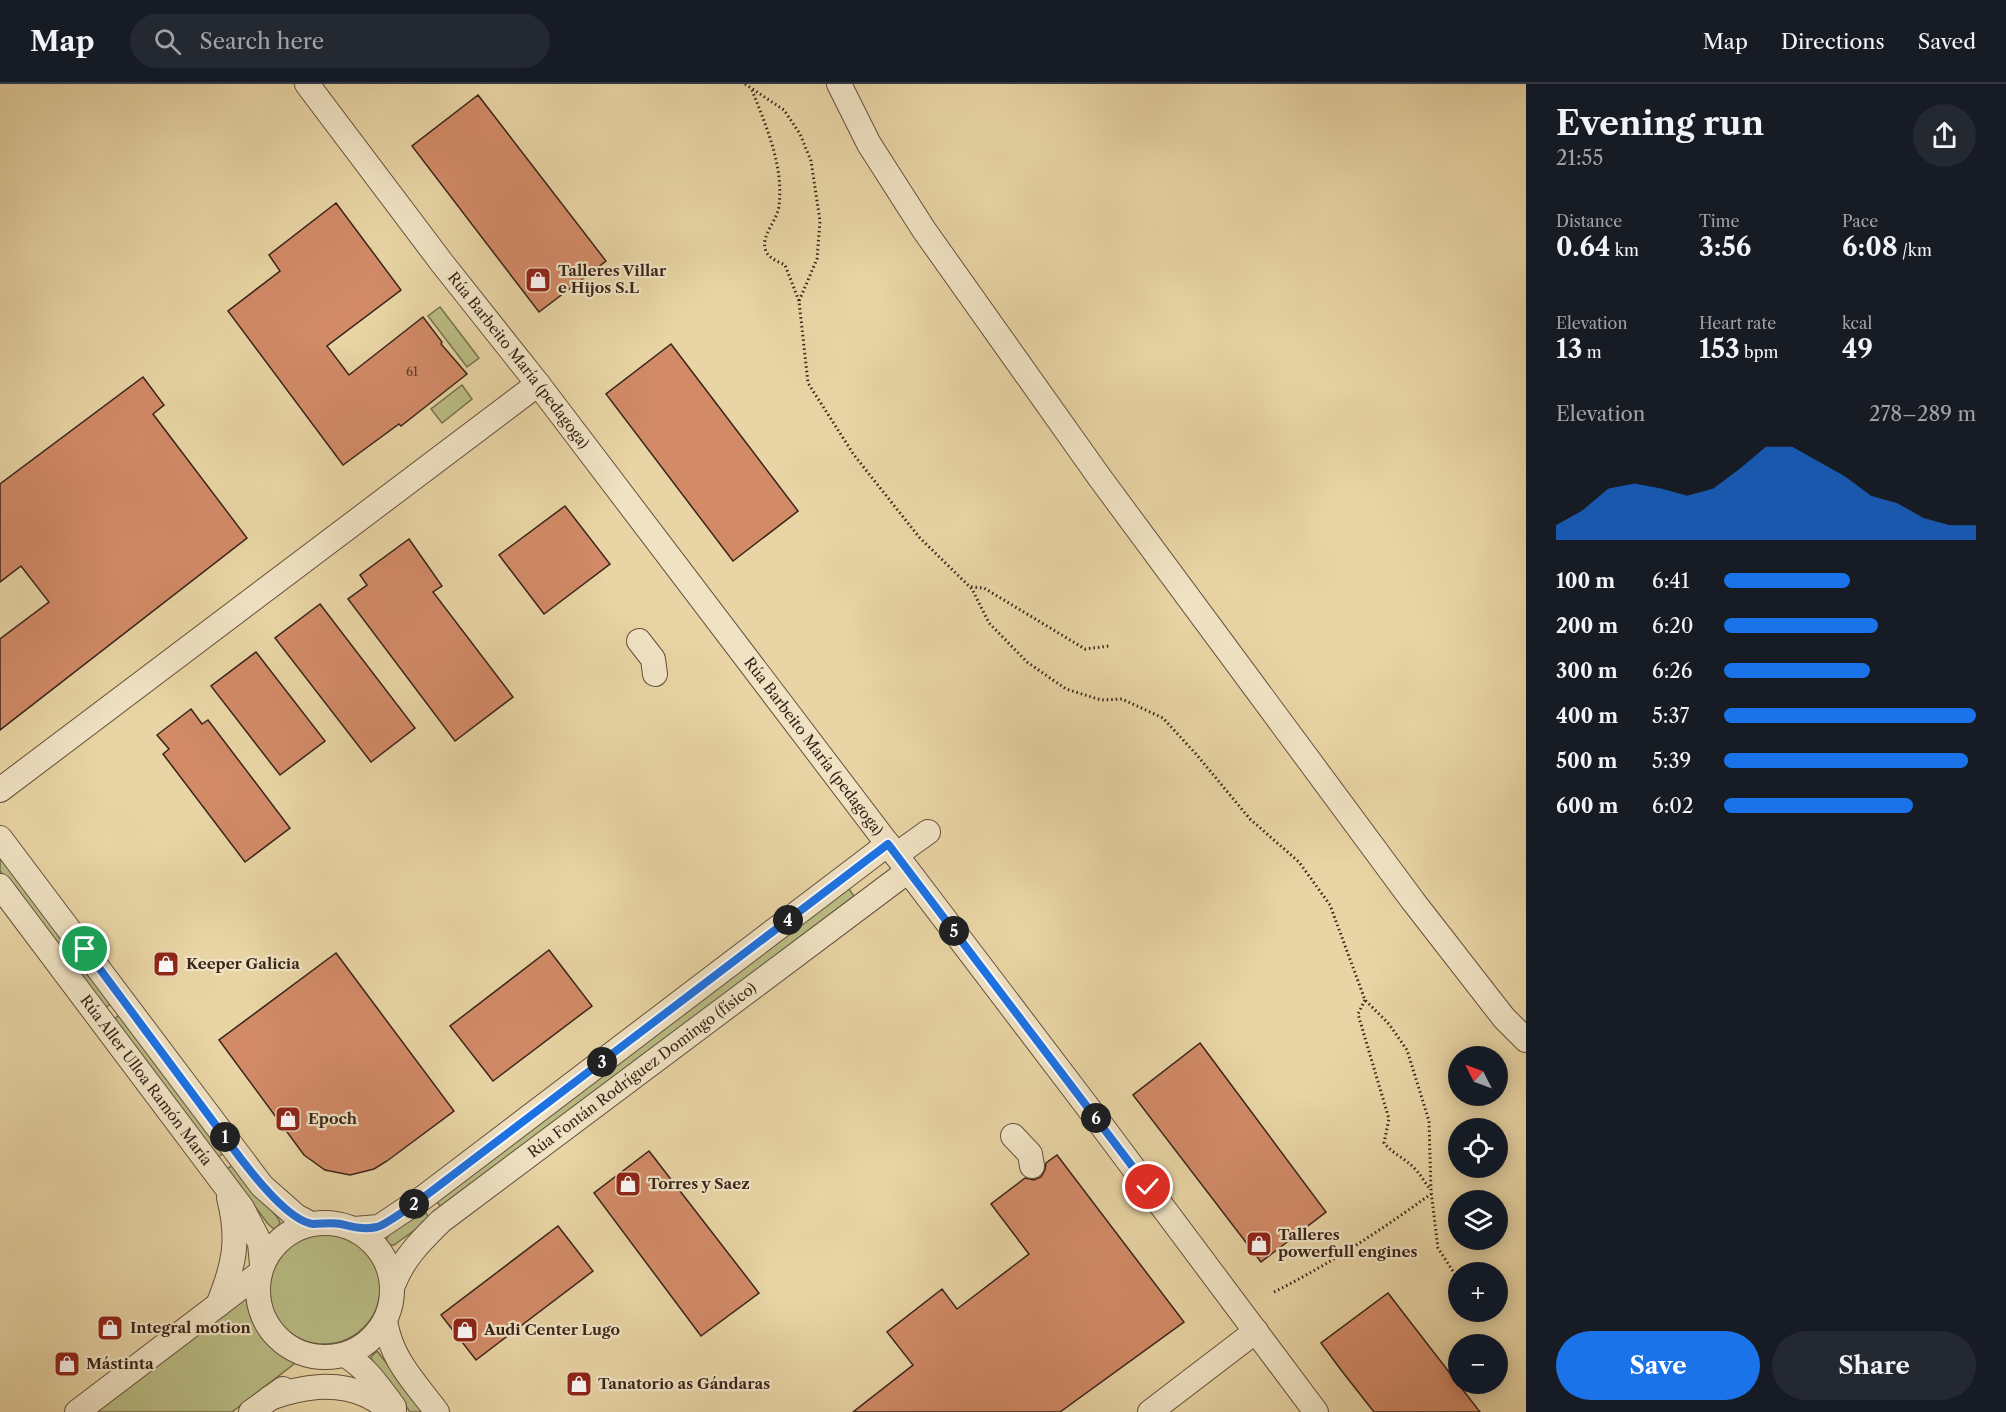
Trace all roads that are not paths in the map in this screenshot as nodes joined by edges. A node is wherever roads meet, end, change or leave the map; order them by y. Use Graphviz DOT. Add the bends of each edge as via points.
graph roads {
  1 [pos="307,84"];
  2 [pos="839,84"];
  3 [pos="538,384"];
  4 [pos="639,641"];
  5 [pos="655,674"];
  6 [pos="0,790"];
  7 [pos="927,832"];
  8 [pos="0,837"];
  9 [pos="898,857"];
  10 [pos="0,886"];
  11 [pos="1526,1040"];
  12 [pos="1013,1136"];
  13 [pos="1032,1166"];
  14 [pos="226,1187"];
  15 [pos="311,1224"];
  16 [pos="354,1229"];
  17 [pos="261,1269"];
  18 [pos="393,1285"];
  19 [pos="218,1305"];
  20 [pos="385,1321"];
  21 [pos="1256,1331"];
  22 [pos="339,1356"];
  23 [pos="261,1405"];
  24 [pos="77,1412"];
  25 [pos="396,1412"];
  26 [pos="437,1412"];
  27 [pos="1150,1412"];
  28 [pos="1316,1412"];
  1 -- 3 [label="street, Rúa Barbeito María (pedagoga)"];
  2 -- 11 [label="street" via="869,144 924,230 1100,478 1413,901 1504,1018"];
  3 -- 6 [label="street"];
  3 -- 9 [label="street, Rúa Barbeito María (pedagoga)"];
  4 -- 5 [label="street" via="653,659"];
  7 -- 9 [label="street, Rúa Fontán Rodríguez Domingo (físico)"];
  8 -- 15 [label="street, Rúa Aller Ulloa Ramón María" via="262,1186"];
  9 -- 16 [label="street, Rúa Fontán Rodríguez Domingo (físico)" via="424,1197 379,1227"];
  9 -- 18 [label="street, Rúa Fontán Rodríguez Domingo (físico)" via="441,1221 410,1252"];
  9 -- 21 [label="street, Rúa Barbeito María (pedagoga)"];
  10 -- 14 [label="street, Rúa Aller Ulloa Ramón María"];
  12 -- 13 [label="street" via="1030,1154"];
  14 -- 17 [label="street, Rúa Aller Ulloa Ramón María" via="254,1228 260,1243"];
  14 -- 19 [label="street, Rúa Aller Ulloa Ramón María" via="235,1221 234,1254"];
  15 -- 16 [label="street" via="340,1224"];
  15 -- 17 [label="street" via="291,1232 274,1246"];
  16 -- 18 [label="street" via="366,1236 385,1258"];
  17 -- 19 [label="street"];
  17 -- 22 [label="street, Rúa Aller Ulloa Ramón María" via="260,1306 275,1335 302,1353"];
  18 -- 20 [label="street"];
  19 -- 24 [label="street"];
  20 -- 22 [label="street" via="368,1342"];
  20 -- 26 [label="street" via="396,1358"];
  21 -- 27 [label="street"];
  21 -- 28 [label="street, Rúa Barbeito María (pedagoga)"];
  22 -- 23 [label="street" via="308,1371"];
  22 -- 25 [label="street" via="358,1362"];
  23 -- 25 [label="street" via="299,1388 331,1386 365,1394"];
}
